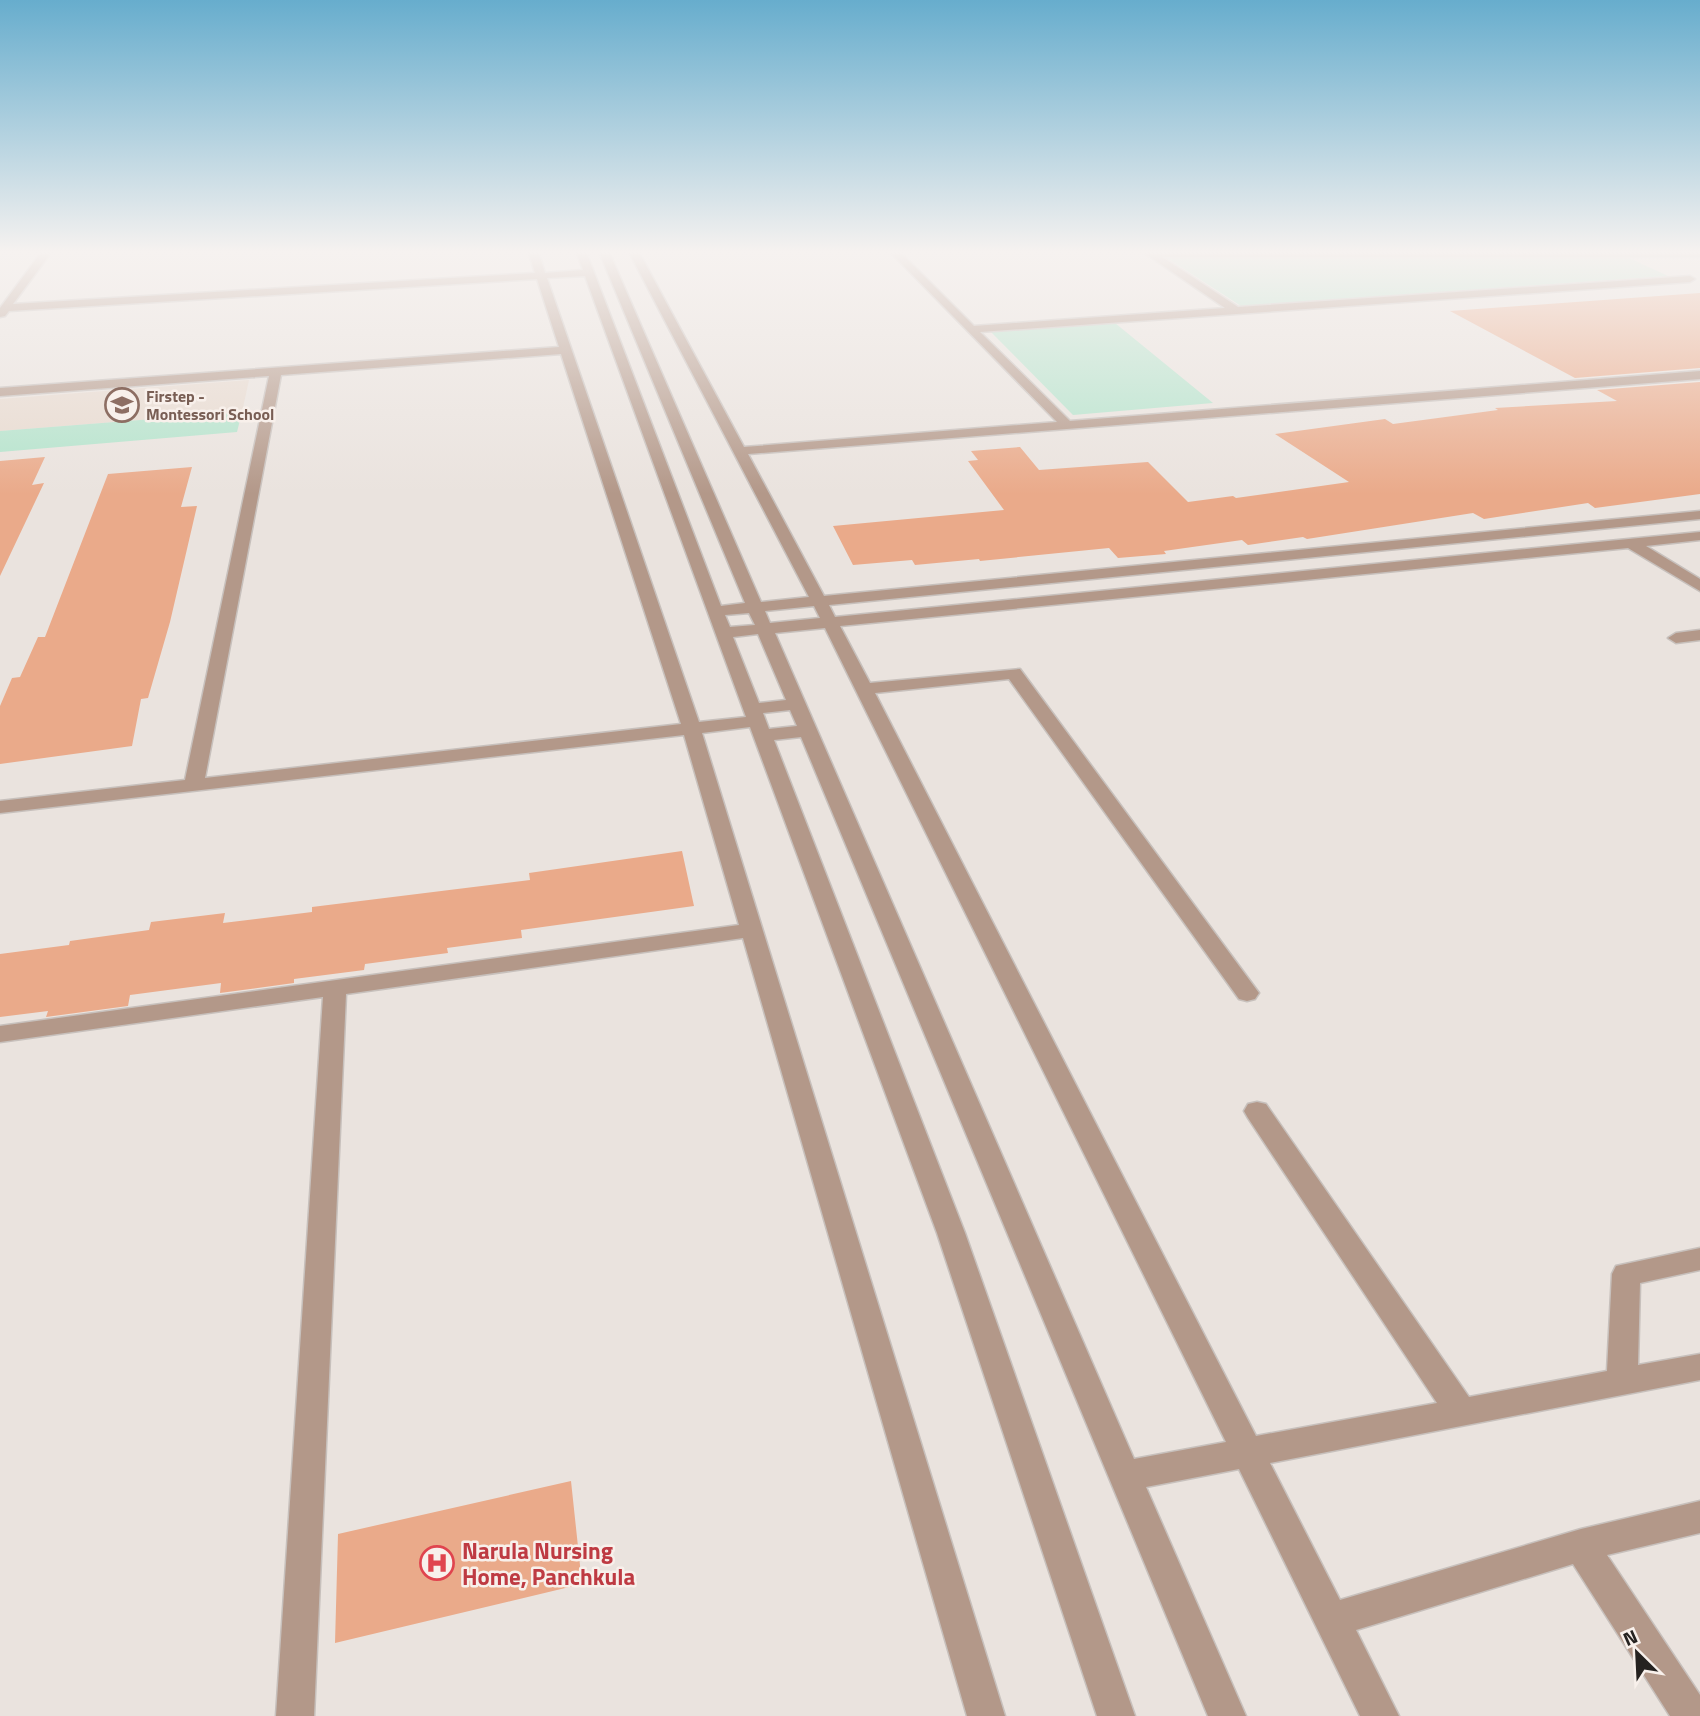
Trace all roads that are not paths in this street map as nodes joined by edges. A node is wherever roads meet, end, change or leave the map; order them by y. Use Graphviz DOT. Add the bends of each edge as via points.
graph roads {
  1 [pos="561,334"];
  2 [pos="612,334"];
  3 [pos="639,334"];
  4 [pos="677,334"];
  5 [pos="976,334"];
  6 [pos="566,351"];
  7 [pos="276,372"];
  8 [pos="1700,374"];
  9 [pos="0,392"];
  10 [pos="1066,424"];
  11 [pos="739,451"];
  12 [pos="1700,515"];
  13 [pos="1700,536"];
  14 [pos="1631,543"];
  15 [pos="1700,586"];
  16 [pos="819,601"];
  17 [pos="761,618"];
  18 [pos="719,622"];
  19 [pos="830,622"];
  20 [pos="1700,635"];
  21 [pos="1676,638"];
  22 [pos="864,689"];
  23 [pos="798,704"];
  24 [pos="757,722"];
  25 [pos="692,729"];
  26 [pos="809,730"];
  27 [pos="194,784"];
  28 [pos="0,807"];
  29 [pos="752,930"];
  30 [pos="335,988"];
  31 [pos="1247,993"];
  32 [pos="0,1034"];
  33 [pos="1257,1111"];
  34 [pos="1700,1259"];
  35 [pos="1700,1367"];
  36 [pos="1622,1381"];
  37 [pos="1461,1412"];
  38 [pos="1248,1453"];
  39 [pos="1125,1476"];
  40 [pos="1700,1517"];
  41 [pos="1581,1545"];
  42 [pos="1332,1620"];
  43 [pos="295,1716"];
  44 [pos="986,1716"];
  45 [pos="1116,1716"];
  46 [pos="1227,1716"];
  47 [pos="1380,1716"];
  48 [pos="1692,1716"];
  1 -- 6 [label="street"];
  2 -- 18 [label="street"];
  3 -- 17 [label="street"];
  4 -- 11 [label="street"];
  5 -- 10 [label="street"];
  6 -- 7 [label="street"];
  6 -- 25 [label="street"];
  7 -- 9 [label="street"];
  7 -- 27 [label="street"];
  8 -- 10 [label="street"];
  10 -- 11 [label="street"];
  11 -- 16 [label="street"];
  12 -- 16 [label="street"];
  13 -- 14 [label="street"];
  14 -- 15 [label="street"];
  14 -- 19 [label="street"];
  16 -- 17 [label="street"];
  16 -- 19 [label="street"];
  17 -- 18 [label="street"];
  17 -- 18 [label="street"];
  17 -- 19 [label="street"];
  17 -- 23 [label="street"];
  18 -- 24 [label="street"];
  19 -- 22 [label="street"];
  20 -- 21 [label="street"];
  22 -- 31 [label="street" via="1014,673"];
  22 -- 38 [label="street"];
  23 -- 24 [label="street"];
  23 -- 26 [label="street"];
  24 -- 25 [label="street"];
  24 -- 26 [label="street"];
  24 -- 45 [label="street" via="951,1233"];
  25 -- 27 [label="street"];
  25 -- 29 [label="street"];
  26 -- 39 [label="street"];
  27 -- 28 [label="street"];
  29 -- 30 [label="street"];
  29 -- 44 [label="street"];
  30 -- 32 [label="street"];
  30 -- 43 [label="street"];
  33 -- 37 [label="street"];
  34 -- 36 [label="street" via="1626,1274"];
  35 -- 36 [label="street"];
  36 -- 37 [label="street"];
  37 -- 38 [label="street"];
  38 -- 39 [label="street"];
  38 -- 42 [label="street"];
  39 -- 46 [label="street"];
  40 -- 41 [label="street"];
  41 -- 42 [label="street"];
  41 -- 48 [label="street"];
  42 -- 47 [label="street"];
}
